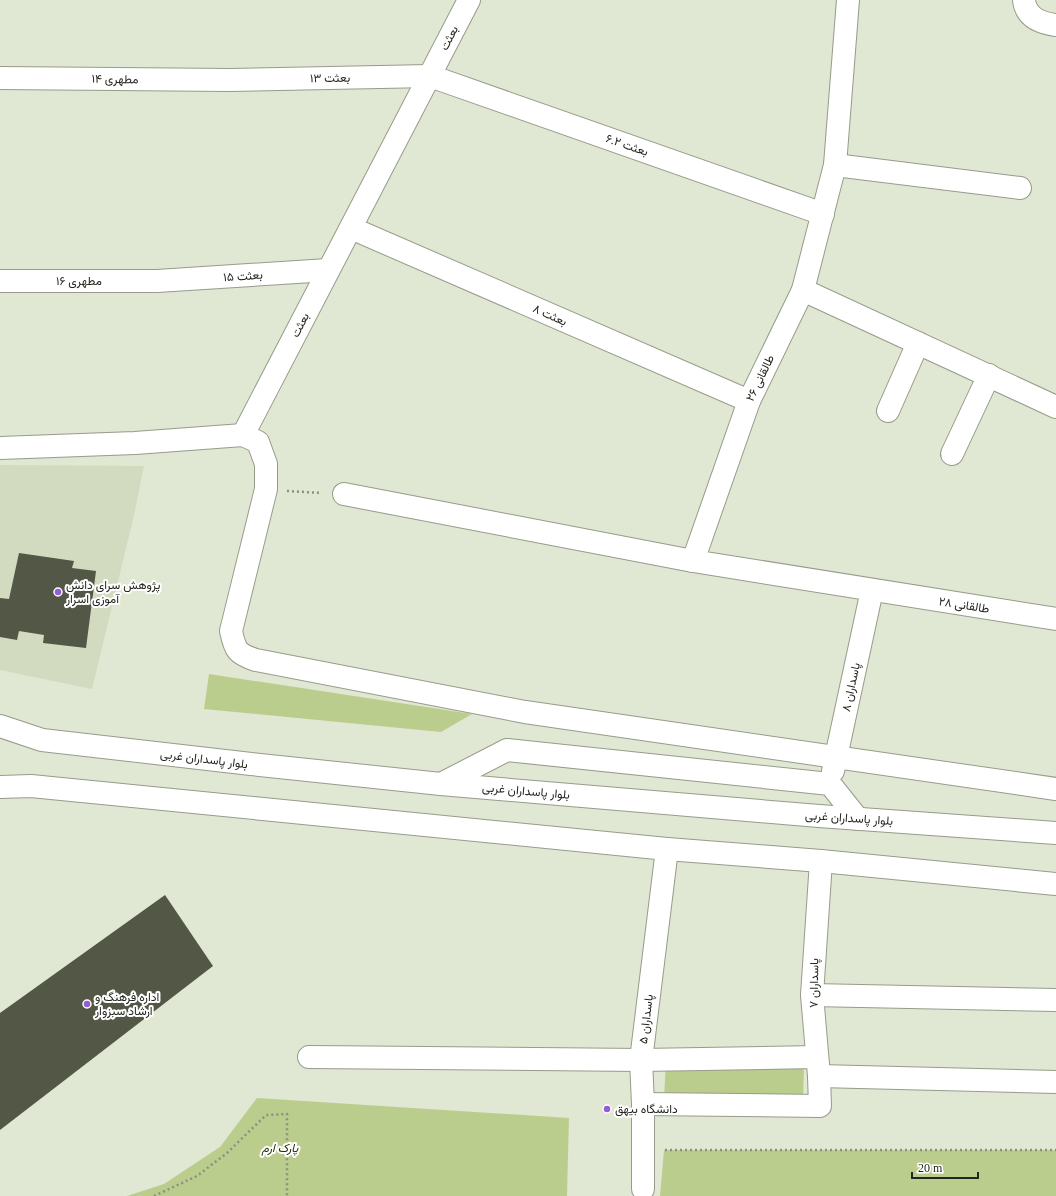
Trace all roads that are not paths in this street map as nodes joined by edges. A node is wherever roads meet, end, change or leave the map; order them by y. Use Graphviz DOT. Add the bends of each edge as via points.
graph roads {
  1 [pos="469,0"];
  2 [pos="848,0"];
  3 [pos="1028,8"];
  4 [pos="1056,25"];
  5 [pos="430,76"];
  6 [pos="0,78"];
  7 [pos="230,80"];
  8 [pos="835,165"];
  9 [pos="1020,188"];
  10 [pos="824,214"];
  11 [pos="351,228"];
  12 [pos="328,270"];
  13 [pos="0,281"];
  14 [pos="157,281"];
  15 [pos="803,290"];
  16 [pos="918,343"];
  17 [pos="988,375"];
  18 [pos="749,401"];
  19 [pos="1056,406"];
  20 [pos="888,411"];
  21 [pos="243,435"];
  22 [pos="0,448"];
  23 [pos="952,454"];
  24 [pos="344,494"];
  25 [pos="693,561"];
  26 [pos="872,590"];
  27 [pos="1056,619"];
  28 [pos="0,726"];
  29 [pos="835,758"];
  30 [pos="441,784"];
  31 [pos="830,784"];
  32 [pos="0,787"];
  33 [pos="1056,789"];
  34 [pos="858,819"];
  35 [pos="1056,833"];
  36 [pos="667,849"];
  37 [pos="821,861"];
  38 [pos="1056,884"];
  39 [pos="812,995"];
  40 [pos="1056,1000"];
  41 [pos="309,1057"];
  42 [pos="641,1060"];
  43 [pos="818,1066"];
  44 [pos="1056,1082"];
  45 [pos="643,1104"];
  46 [pos="643,1189"];
  1 -- 5 [label="street, بعثت"];
  2 -- 8 [label="street, طالقانی ۲۶"];
  3 -- 4 [label="street" via="1043,23"];
  5 -- 7 [label="street, بعثت ۱۳"];
  5 -- 10 [label="street, بعثت ۶.۲"];
  5 -- 11 [label="street, بعثت"];
  6 -- 7 [label="street, مطهری ۱۴"];
  8 -- 9 [label="street"];
  8 -- 10 [label="street, طالقانی ۲۶"];
  10 -- 15 [label="street, طالقانی ۲۶"];
  11 -- 12 [label="street, بعثت"];
  11 -- 18 [label="street, بعثت ۸"];
  12 -- 14 [label="street, بعثت ۱۵"];
  12 -- 21 [label="street, بعثت"];
  13 -- 14 [label="street, مطهری ۱۶"];
  15 -- 16 [label="street"];
  15 -- 18 [label="street, طالقانی ۲۶"];
  16 -- 17 [label="street"];
  16 -- 20 [label="street"];
  17 -- 19 [label="street"];
  17 -- 23 [label="street"];
  18 -- 25 [label="street, طالقانی ۲۶"];
  21 -- 22 [label="street" via="135,443"];
  21 -- 29 [label="street" via="258,442 266,464 266,489 231,631 234,646 243,656 524,712"];
  24 -- 25 [label="street"];
  25 -- 26 [label="street"];
  26 -- 27 [label="street, طالقانی ۲۸"];
  26 -- 29 [label="street, پاسداران ۸"];
  28 -- 30 [label="street, بلوار پاسداران غربی" via="42,740"];
  29 -- 31 [label="street, پاسداران ۸"];
  29 -- 33 [label="street"];
  30 -- 31 [label="street" via="507,750"];
  30 -- 34 [label="street, بلوار پاسداران غربی"];
  31 -- 34 [label="street"];
  32 -- 36 [label="street" via="31,786"];
  34 -- 35 [label="street, بلوار پاسداران غربی"];
  36 -- 37 [label="street"];
  36 -- 42 [label="street, پاسداران ۵"];
  37 -- 38 [label="street"];
  37 -- 39 [label="street, پاسداران ۷"];
  39 -- 40 [label="street"];
  39 -- 43 [label="street, پاسداران ۷"];
  41 -- 42 [label="street"];
  42 -- 43 [label="street"];
  42 -- 45 [label="street, پاسداران ۵"];
  43 -- 44 [label="street"];
  43 -- 45 [label="street, پاسداران ۷" via="820,1106"];
  45 -- 46 [label="street, پاسداران ۵"];
}
